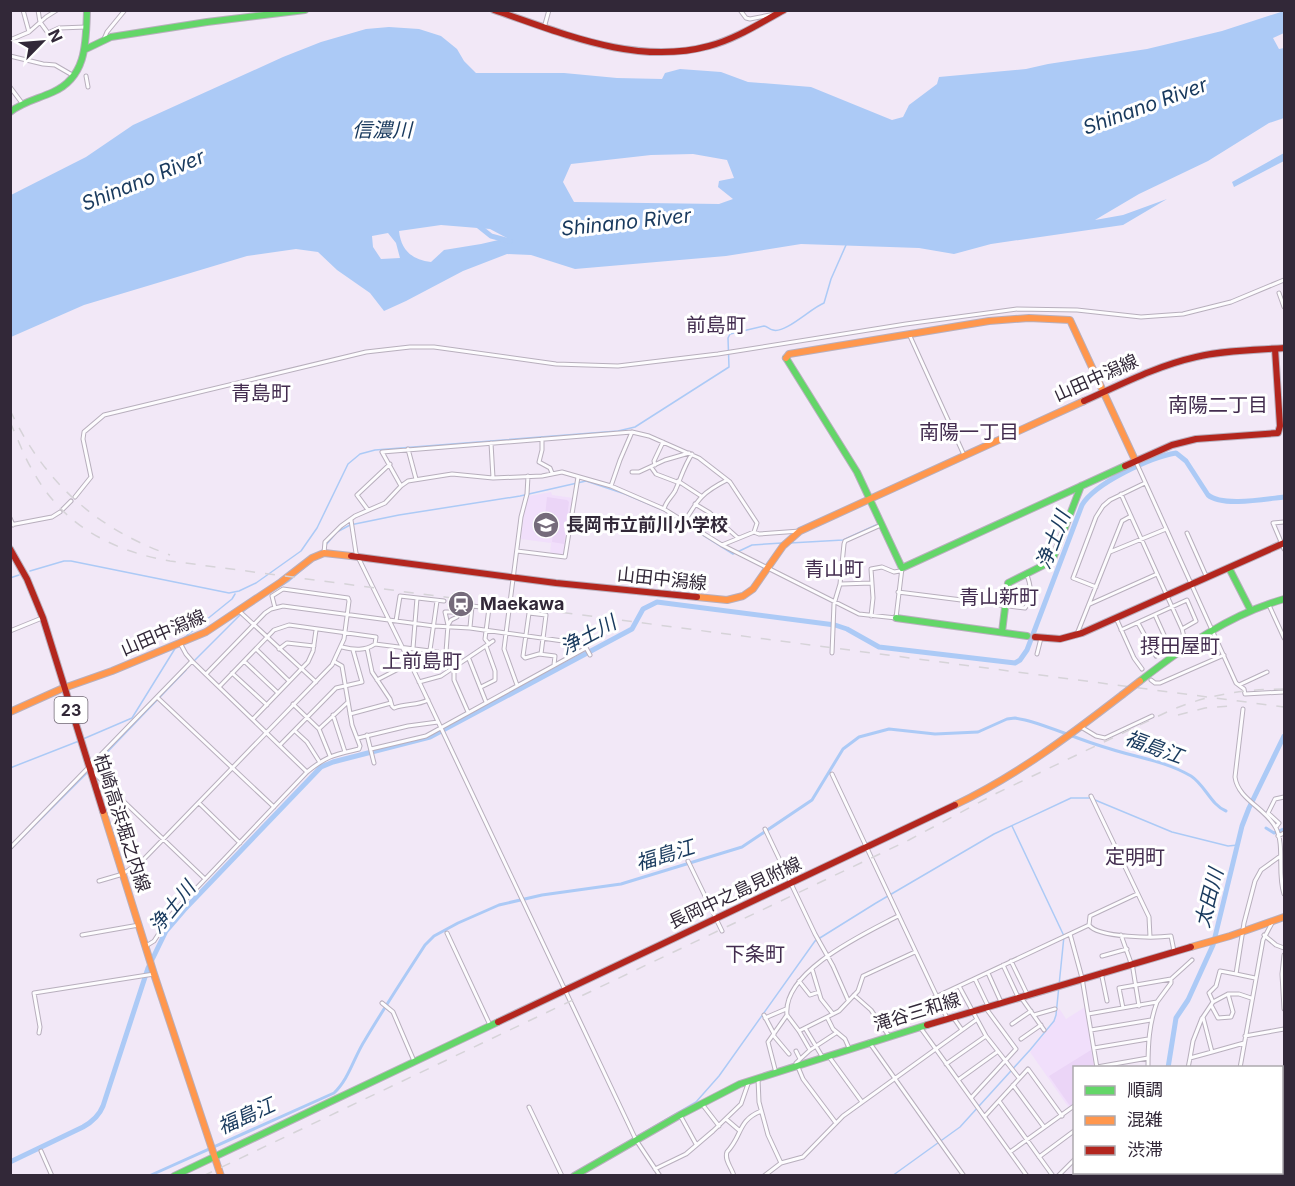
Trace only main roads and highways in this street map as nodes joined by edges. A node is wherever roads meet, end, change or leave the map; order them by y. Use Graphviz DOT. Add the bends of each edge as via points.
graph roads {
  1 [pos="87,10"];
  2 [pos="304,10"];
  3 [pos="494,10"];
  4 [pos="784,10"];
  5 [pos="86,49"];
  6 [pos="10,112"];
  7 [pos="1284,348"];
  8 [pos="1275,349"];
  9 [pos="1104,392"];
  10 [pos="1282,417"];
  11 [pos="1136,462"];
  12 [pos="1081,486"];
  13 [pos="869,498"];
  14 [pos="1284,545"];
  15 [pos="10,549"];
  16 [pos="1229,568"];
  17 [pos="1284,599"];
  18 [pos="1250,609"];
  19 [pos="896,618"];
  20 [pos="1002,632"];
  21 [pos="1027,636"];
  22 [pos="1038,637"];
  23 [pos="65,688"];
  24 [pos="10,712"];
  25 [pos="1284,917"];
  26 [pos="214,1154"];
  27 [pos="174,1176"];
  28 [pos="221,1176"];
  29 [pos="574,1176"];
  1 -- 5 [label="main road"];
  2 -- 5 [label="main road" via="210,20 104,39"];
  3 -- 4 [label="main road" via="604,45 664,51 711,45"];
  5 -- 6 [label="main road" via="84,60 70,81"];
  7 -- 8 [label="main road, 山田中潟線"];
  8 -- 9 [label="main road, 山田中潟線" via="1188,358"];
  8 -- 10 [label="main road"];
  9 -- 11 [label="main road"];
  9 -- 13 [label="main road, 山田中潟線"];
  9 -- 13 [label="main road" via="1070,320 1008,319 788,355 786,358"];
  10 -- 11 [label="main road" via="1276,433 1187,440"];
  11 -- 12 [label="main road"];
  12 -- 13 [label="main road" via="901,570"];
  12 -- 20 [label="main road" via="1052,561 1008,583"];
  13 -- 23 [label="main road, 山田中潟線" via="800,531 783,546 753,589 727,600 324,553 212,629"];
  14 -- 16 [label="main road"];
  15 -- 23 [label="main road, 柏崎高浜堀之内線 / 23" via="31,587"];
  16 -- 18 [label="main road"];
  16 -- 22 [label="main road" via="1077,634 1060,639"];
  17 -- 18 [label="main road, 長岡中之島見附線"];
  18 -- 26 [label="main road, 長岡中之島見附線, bridge" via="1211,628 1002,781"];
  19 -- 20 [label="main road"];
  20 -- 21 [label="main road"];
  23 -- 24 [label="main road, 山田中潟線"];
  23 -- 26 [label="main road, 柏崎高浜堀之内線 / 23"];
  25 -- 29 [label="main road, 滝谷三和線" via="749,1081 680,1115"];
  26 -- 27 [label="main road, 長岡中之島見附線"];
  26 -- 28 [label="main road, 23"];
}
